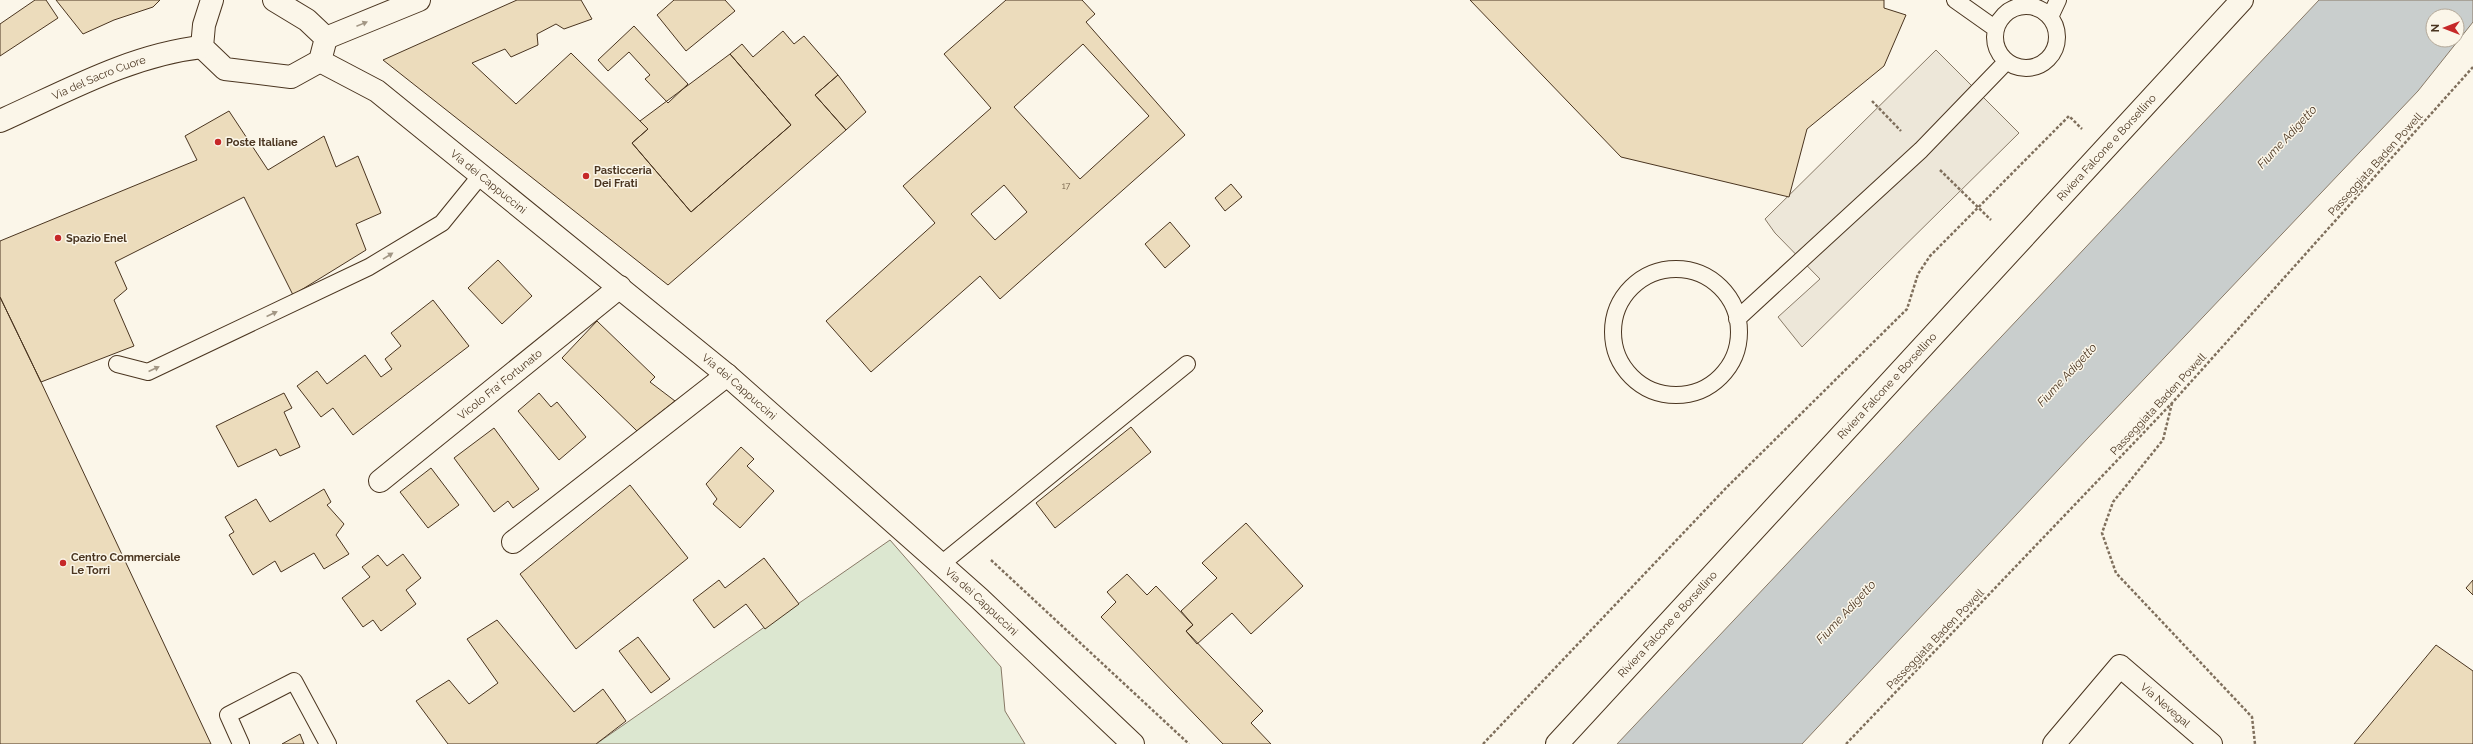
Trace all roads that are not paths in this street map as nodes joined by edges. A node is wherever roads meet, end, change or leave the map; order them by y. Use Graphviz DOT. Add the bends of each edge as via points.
graph roads {
  1 [pos="212,0"];
  2 [pos="274,0"];
  3 [pos="419,0"];
  4 [pos="1955,0"];
  5 [pos="2058,0"];
  6 [pos="2230,0"];
  7 [pos="2242,0"];
  8 [pos="2050,17"];
  9 [pos="2217,28"];
  10 [pos="1996,29"];
  11 [pos="326,38"];
  12 [pos="202,47"];
  13 [pos="320,61"];
  14 [pos="2006,62"];
  15 [pos="0,121"];
  16 [pos="481,174"];
  17 [pos="620,287"];
  18 [pos="1737,319"];
  19 [pos="117,364"];
  20 [pos="1187,364"];
  21 [pos="727,375"];
  22 [pos="380,481"];
  23 [pos="513,542"];
  24 [pos="940,565"];
  25 [pos="241,744"];
  26 [pos="328,744"];
  27 [pos="1133,744"];
  28 [pos="1557,744"];
  29 [pos="2054,744"];
  30 [pos="2211,744"];
  1 -- 12 [label="street" via="204,25"];
  2 -- 11 [label="street" via="307,20"];
  11 -- 3 [label="street, one-way"];
  4 -- 10 [label="lane"];
  5 -- 8 [label="lane"];
  6 -- 9 [label="street"];
  7 -- 9 [label="street, Riviera Falcone e Borsellino"];
  8 -- 10 [label="lane" via="2038,8 2013,8"];
  8 -- 14 [label="lane" via="2056,26 2056,47 2044,63 2025,69"];
  9 -- 28 [label="street, Riviera Falcone e Borsellino"];
  10 -- 14 [label="lane" via="1999,54"];
  11 -- 13 [label="street"];
  12 -- 13 [label="street" via="225,70 291,77"];
  12 -- 15 [label="street, Via del Sacro Cuore" via="171,50 140,59"];
  13 -- 16 [label="street, Via dei Cappuccini" via="377,91"];
  14 -- 18 [label="lane" via="1921,150"];
  16 -- 17 [label="street, Via dei Cappuccini"];
  19 -- 16 [label="lane, one-way" via="148,372 369,268 442,223"];
  17 -- 21 [label="street, Via dei Cappuccini"];
  17 -- 22 [label="street, Vicolo Fra' Fortunato"];
  18 -- 18 [label="lane" via="1731,300 1718,285 1702,274 1682,269 1662,270 1644,277 1629,290 1613,325 1614,345 1621,364 1633,379 1650,390 1669,395 1689,394 1708,387 1723,375 1734,358 1739,339"];
  20 -- 24 [label="lane"];
  21 -- 23 [label="street"];
  21 -- 24 [label="street, Via dei Cappuccini"];
  24 -- 27 [label="street, Via dei Cappuccini" via="979,598"];
  25 -- 26 [label="lane" via="228,715 294,681"];
  29 -- 30 [label="street, Via Nevegal" via="2120,666"];
}
